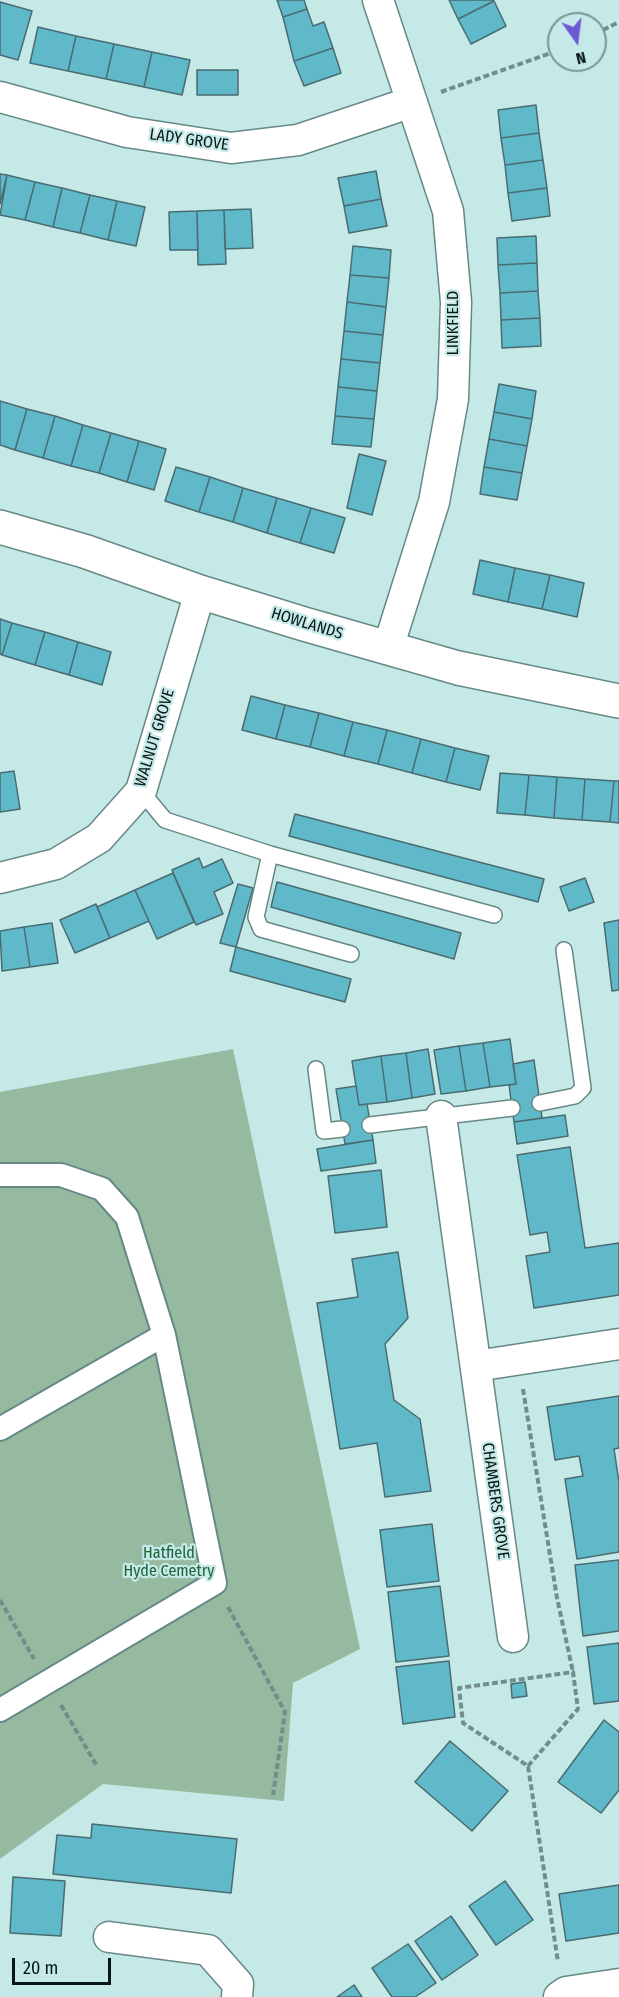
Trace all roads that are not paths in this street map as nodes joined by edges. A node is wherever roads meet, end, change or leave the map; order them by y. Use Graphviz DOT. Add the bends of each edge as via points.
graph roads {
  1 [pos="378,0"];
  2 [pos="0,96"];
  3 [pos="412,102"];
  4 [pos="0,527"];
  5 [pos="200,592"];
  6 [pos="388,648"];
  7 [pos="619,701"];
  8 [pos="141,791"];
  9 [pos="270,854"];
  10 [pos="0,878"];
  11 [pos="494,915"];
  12 [pos="564,950"];
  13 [pos="351,954"];
  14 [pos="316,1069"];
  15 [pos="540,1103"];
  16 [pos="512,1108"];
  17 [pos="441,1116"];
  18 [pos="370,1125"];
  19 [pos="342,1129"];
  20 [pos="0,1175"];
  21 [pos="164,1335"];
  22 [pos="619,1344"];
  23 [pos="476,1366"];
  24 [pos="0,1429"];
  25 [pos="513,1637"];
  26 [pos="0,1710"];
  27 [pos="109,1937"];
  28 [pos="619,1984"];
  29 [pos="237,1997"];
  30 [pos="559,1997"];
  1 -- 3 [label="street, LINKFIELD"];
  2 -- 3 [label="street, LADY GROVE" via="127,132 231,148 298,140"];
  3 -- 6 [label="street, LINKFIELD" via="448,211 456,302 453,399 434,502"];
  4 -- 5 [label="street, HOWLANDS" via="84,551"];
  5 -- 6 [label="street, HOWLANDS"];
  5 -- 8 [label="street, WALNUT GROVE"];
  6 -- 7 [label="street, HOWLANDS" via="458,668"];
  8 -- 9 [label="lane" via="165,820"];
  8 -- 10 [label="street, WALNUT GROVE" via="99,838 56,864"];
  9 -- 11 [label="lane"];
  9 -- 13 [label="lane" via="256,917 261,929"];
  12 -- 15 [label="lane" via="583,1088 575,1096"];
  14 -- 19 [label="lane" via="324,1131"];
  16 -- 17 [label="lane"];
  17 -- 18 [label="lane"];
  17 -- 23 [label="street, CHAMBERS GROVE"];
  20 -- 21 [label="street" via="61,1175 102,1189 127,1217"];
  21 -- 24 [label="street"];
  21 -- 26 [label="street" via="215,1583"];
  22 -- 23 [label="street"];
  23 -- 25 [label="street, CHAMBERS GROVE"];
  27 -- 29 [label="street" via="208,1950 238,1984"];
  28 -- 30 [label="street" via="566,1992"];
}
